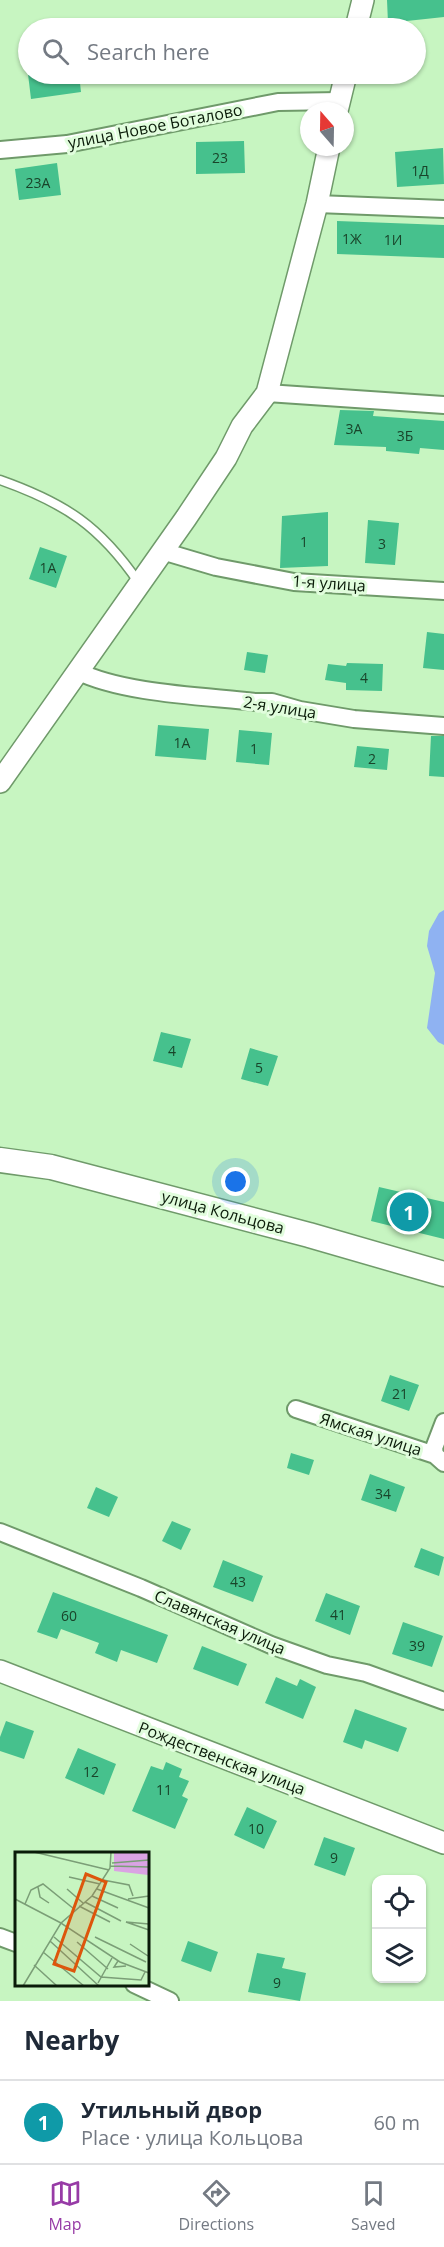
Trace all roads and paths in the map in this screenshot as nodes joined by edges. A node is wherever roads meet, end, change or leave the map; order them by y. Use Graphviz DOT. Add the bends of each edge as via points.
graph roads {
  1 [pos="364,1"];
  2 [pos="359,18"];
  3 [pos="344,84"];
  4 [pos="300,102"];
  5 [pos="339,102"];
  6 [pos="0,150"];
  7 [pos="327,156"];
  8 [pos="317,204"];
  9 [pos="444,209"];
  10 [pos="267,393"];
  11 [pos="444,405"];
  12 [pos="0,480"];
  13 [pos="162,551"];
  14 [pos="139,583"];
  15 [pos="444,591"];
  16 [pos="77,671"];
  17 [pos="444,726"];
  18 [pos="1,779"];
  19 [pos="0,1160"];
  20 [pos="444,1274"];
  21 [pos="296,1409"];
  22 [pos="444,1422"];
  23 [pos="439,1459"];
  24 [pos="0,1532"];
  25 [pos="0,1671"];
  26 [pos="444,1701"];
  27 [pos="444,1844"];
  28 [pos="0,1937"];
  29 [pos="15,1943"];
  30 [pos="138,1986"];
  31 [pos="170,2001"];
  1 -- 2 [label="street"];
  3 -- 5 [label="street"];
  4 -- 6 [label="street, улица Новое Боталово" via="278,102 67,144"];
  7 -- 8 [label="street"];
  8 -- 9 [label="street"];
  8 -- 10 [label="street"];
  10 -- 11 [label="street"];
  10 -- 13 [label="street"];
  12 -- 14 [label="lane" via="37,493 80,518 119,554"];
  13 -- 14 [label="street"];
  13 -- 15 [label="street, 1-я улица" via="216,567 294,582"];
  14 -- 16 [label="street"];
  16 -- 17 [label="street, 2-я улица" via="117,684 272,702 354,719"];
  16 -- 18 [label="street"];
  19 -- 20 [label="main road, улица Кольцова" via="51,1167"];
  21 -- 23 [label="street, Ямская улица"];
  22 -- 23 [label="street" via="434,1448"];
  24 -- 26 [label="street, Славянская улица" via="271,1645 327,1665 366,1672"];
  25 -- 27 [label="street, Рождественская улица"];
  28 -- 29 [label="street"];
  30 -- 31 [label="street"];
}
